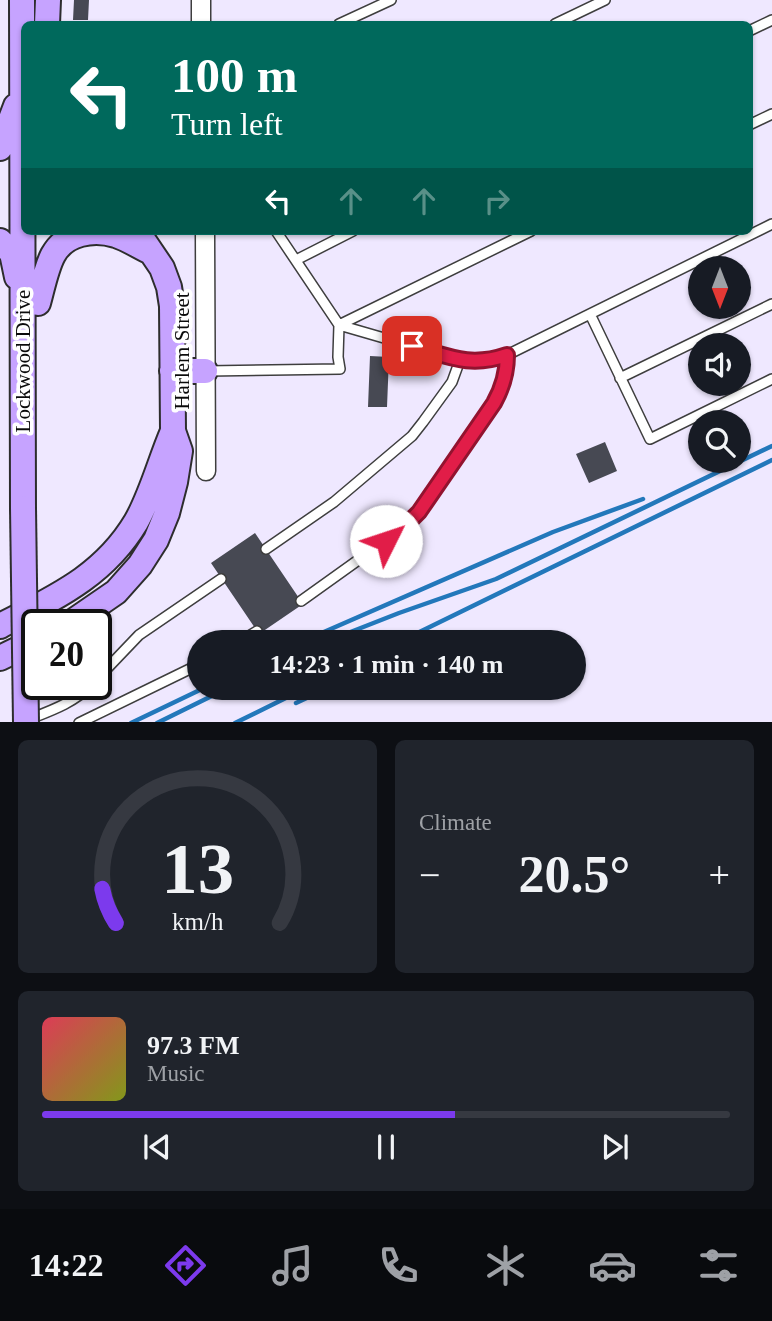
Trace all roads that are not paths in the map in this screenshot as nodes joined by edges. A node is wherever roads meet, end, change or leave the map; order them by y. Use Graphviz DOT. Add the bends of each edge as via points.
graph roads {
  1 [pos="22,0"];
  2 [pos="48,0"];
  3 [pos="201,0"];
  4 [pos="391,0"];
  5 [pos="605,0"];
  6 [pos="772,20"];
  7 [pos="22,21"];
  8 [pos="47,21"];
  9 [pos="201,21"];
  10 [pos="346,21"];
  11 [pos="561,21"];
  12 [pos="753,29"];
  13 [pos="21,93"];
  14 [pos="772,114"];
  15 [pos="753,123"];
  16 [pos="0,148"];
  17 [pos="772,224"];
  18 [pos="753,233"];
  19 [pos="28,235"];
  20 [pos="39,235"];
  21 [pos="76,235"];
  22 [pos="116,235"];
  23 [pos="140,235"];
  24 [pos="205,235"];
  25 [pos="279,235"];
  26 [pos="345,235"];
  27 [pos="523,235"];
  28 [pos="750,235"];
  29 [pos="0,241"];
  30 [pos="151,253"];
  31 [pos="296,260"];
  32 [pos="31,304"];
  33 [pos="772,304"];
  34 [pos="590,314"];
  35 [pos="339,325"];
  36 [pos="507,355"];
  37 [pos="460,360"];
  38 [pos="172,370"];
  39 [pos="205,371"];
  40 [pos="621,378"];
  41 [pos="772,379"];
  42 [pos="173,431"];
  43 [pos="206,471"];
  44 [pos="32,505"];
  45 [pos="266,549"];
  46 [pos="221,579"];
  47 [pos="301,601"];
  48 [pos="40,609"];
  49 [pos="92,609"];
  50 [pos="0,626"];
  51 [pos="21,648"];
  52 [pos="0,658"];
  53 [pos="112,663"];
  54 [pos="187,670"];
  55 [pos="42,700"];
  56 [pos="73,700"];
  57 [pos="23,722"];
  58 [pos="25,722"];
  59 [pos="43,722"];
  60 [pos="81,722"];
  1 -- 7 [label="main road, Lockwood Drive"];
  2 -- 8 [label="main road"];
  3 -- 9 [label="street"];
  4 -- 10 [label="lane"];
  5 -- 11 [label="lane"];
  6 -- 12 [label="lane"];
  13 -- 16 [label="main road"];
  14 -- 15 [label="lane"];
  17 -- 18 [label="lane"];
  19 -- 32 [label="main road, Lockwood Drive"];
  20 -- 32 [label="main road, Lockwood Drive"];
  21 -- 32 [label="main road" via="64,241 53,256"];
  22 -- 30 [label="main road"];
  23 -- 30 [label="main road"];
  24 -- 39 [label="street, Harlem Street"];
  25 -- 31 [label="lane"];
  26 -- 31 [label="lane"];
  27 -- 35 [label="lane"];
  28 -- 34 [label="lane"];
  29 -- 32 [label="main road" via="12,253"];
  30 -- 38 [label="main road" via="169,287"];
  31 -- 35 [label="lane"];
  32 -- 44 [label="main road, Lockwood Drive"];
  33 -- 40 [label="lane"];
  34 -- 36 [label="lane"];
  34 -- 40 [label="lane"];
  35 -- 37 [label="lane"];
  35 -- 39 [label="lane" via="340,369"];
  36 -- 37 [label="lane"];
  36 -- 47 [label="lane" via="502,390 419,512"];
  37 -- 45 [label="lane" via="452,382 412,436 334,502"];
  38 -- 39 [label="main road"];
  38 -- 42 [label="main road"];
  39 -- 43 [label="street, Harlem Street"];
  40 -- 41 [label="lane" via="650,439"];
  42 -- 49 [label="main road" via="180,451 167,513 156,540 116,593"];
  42 -- 50 [label="main road" via="151,490 119,546 71,588"];
  44 -- 48 [label="main road, Lockwood Drive"];
  44 -- 57 [label="main road, Lockwood Drive, bridge"];
  46 -- 53 [label="lane" via="139,635"];
  51 -- 52 [label="main road"];
  54 -- 60 [label="lane"];
  55 -- 59 [label="main road"];
  56 -- 58 [label="lane"];
}
